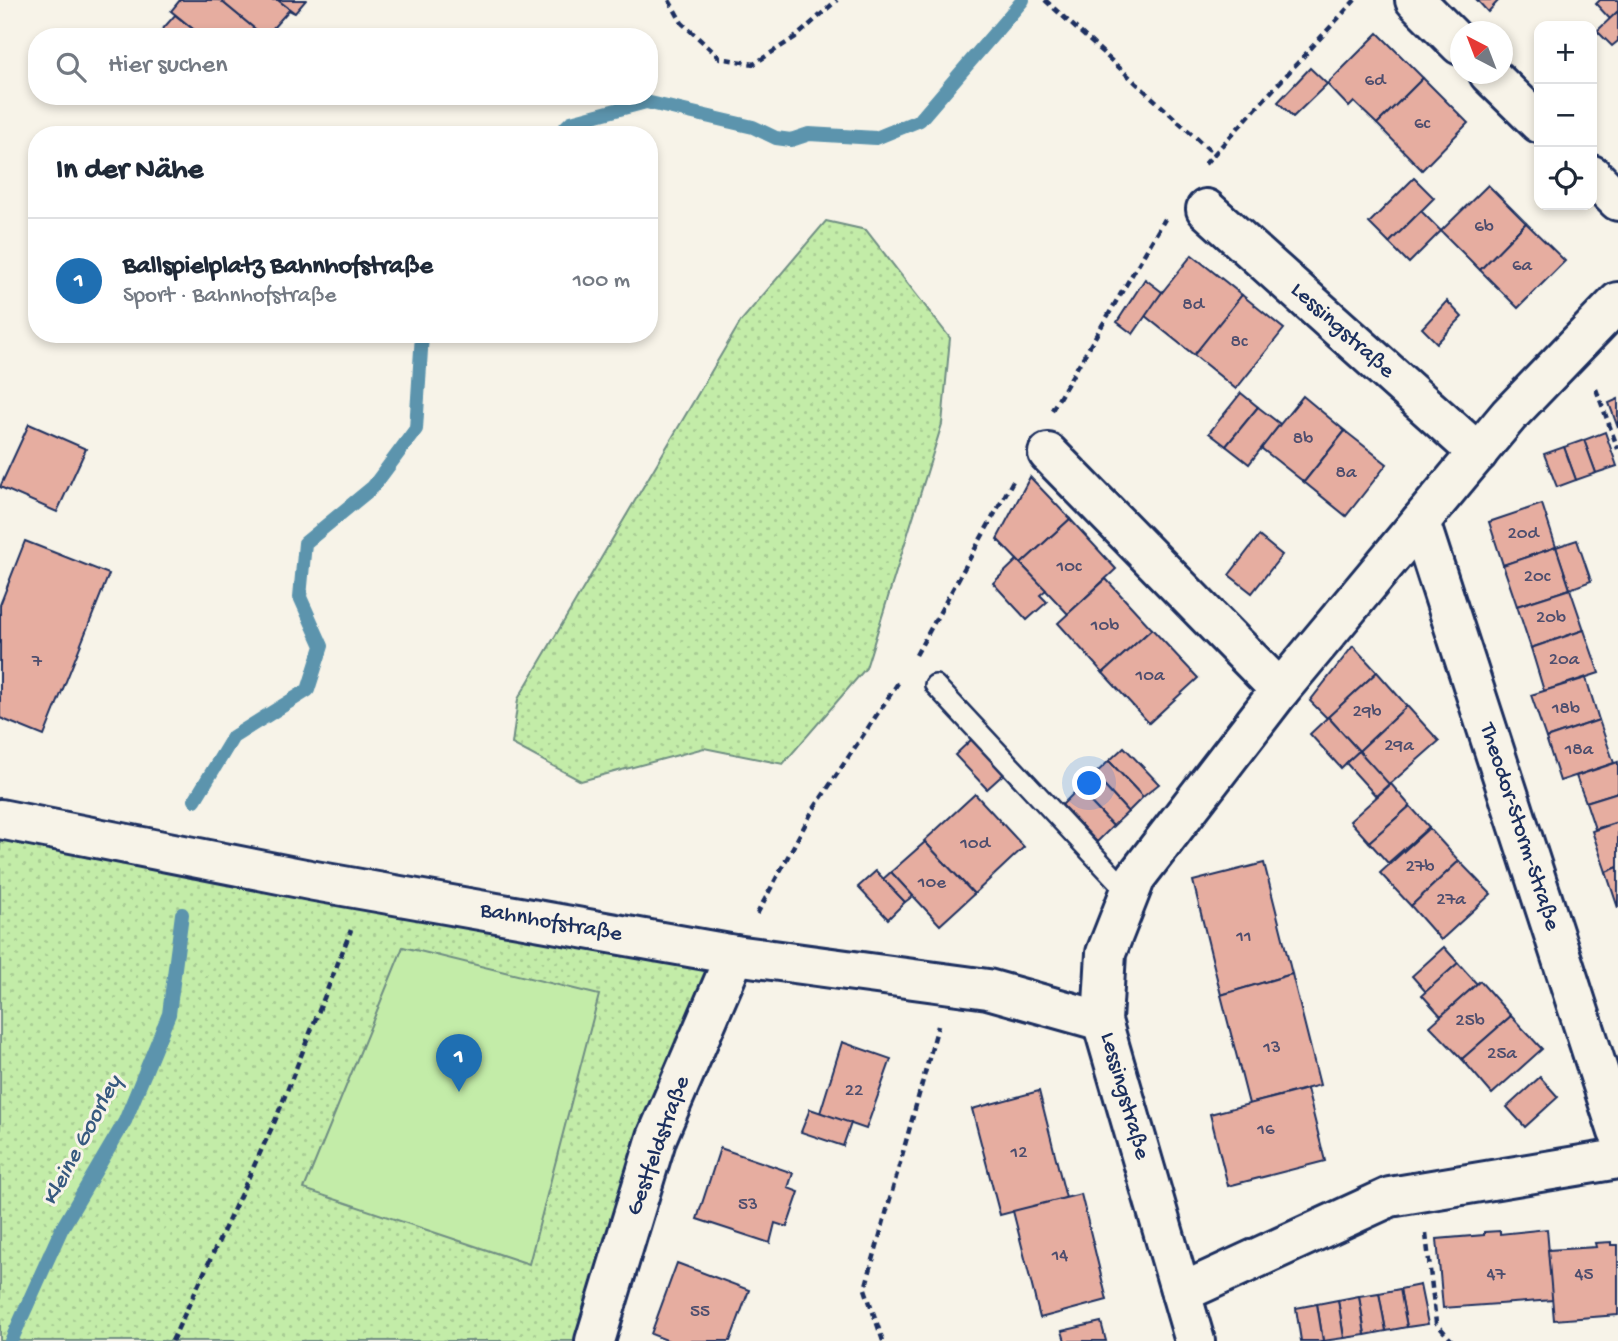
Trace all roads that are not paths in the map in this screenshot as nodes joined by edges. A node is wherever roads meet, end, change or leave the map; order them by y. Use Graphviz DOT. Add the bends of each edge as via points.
graph roads {
  1 [pos="1415,0"];
  2 [pos="1450,34"];
  3 [pos="1499,84"];
  4 [pos="1534,118"];
  5 [pos="1597,180"];
  6 [pos="1618,201"];
  7 [pos="1206,209"];
  8 [pos="1618,302"];
  9 [pos="1048,453"];
  10 [pos="1478,453"];
  11 [pos="1420,522"];
  12 [pos="934,685"];
  13 [pos="1280,690"];
  14 [pos="0,819"];
  15 [pos="1129,893"];
  16 [pos="735,955"];
  17 [pos="1102,1021"];
  18 [pos="1618,1132"];
  19 [pos="1618,1159"];
  20 [pos="1181,1293"];
  21 [pos="595,1341"];
  22 [pos="1195,1341"];
  1 -- 2 [label="street"];
  3 -- 4 [label="street"];
  5 -- 6 [label="street"];
  7 -- 10 [label="street, Lessingstraße"];
  8 -- 10 [label="street, Lessingstraße"];
  9 -- 13 [label="street"];
  10 -- 11 [label="street, Lessingstraße"];
  11 -- 13 [label="street, Lessingstraße"];
  11 -- 18 [label="street, Theodor-Storm-Straße"];
  12 -- 15 [label="lane"];
  13 -- 15 [label="street, Lessingstraße" via="1136,877"];
  14 -- 16 [label="street, Bahnhofstraße"];
  15 -- 17 [label="street, Lessingstraße" via="1106,953"];
  16 -- 17 [label="street, Bahnhofstraße" via="988,989"];
  16 -- 21 [label="street, Gestfeldstraße" via="657,1138"];
  17 -- 20 [label="street, Lessingstraße"];
  19 -- 20 [label="street" via="1390,1197"];
  20 -- 22 [label="street, Lessingstraße"];
}
